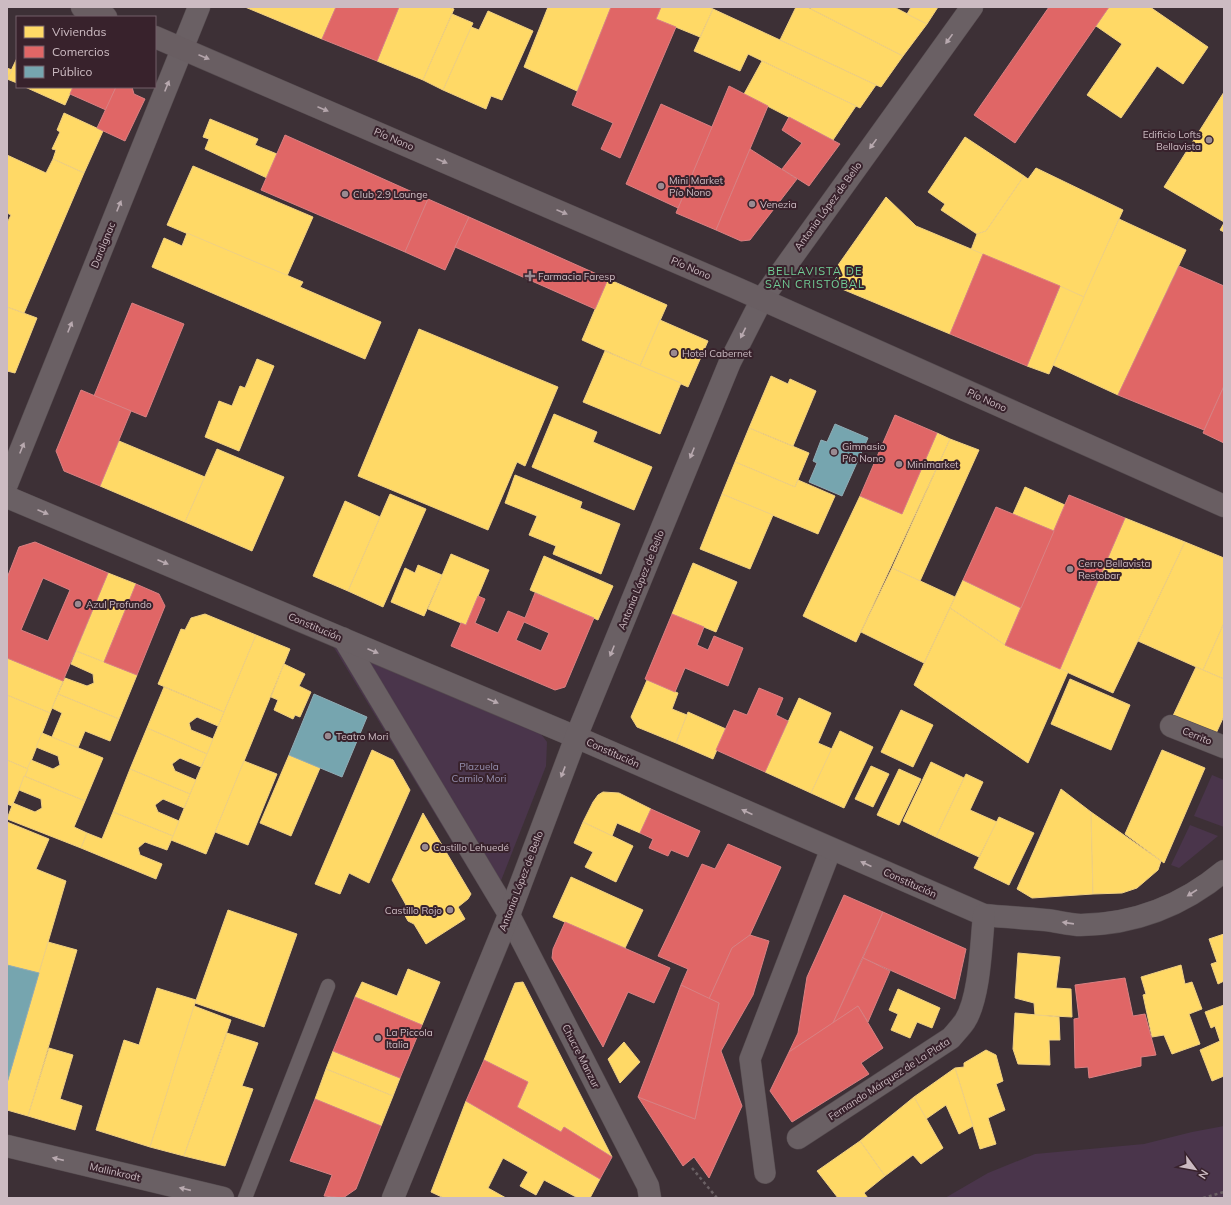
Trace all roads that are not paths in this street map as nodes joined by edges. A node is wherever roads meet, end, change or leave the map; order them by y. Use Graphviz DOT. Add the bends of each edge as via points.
graph roads {
  1 [pos="82,7"];
  2 [pos="199,7"];
  3 [pos="972,7"];
  4 [pos="104,16"];
  5 [pos="156,37"];
  6 [pos="182,48"];
  7 [pos="762,299"];
  8 [pos="7,484"];
  9 [pos="7,497"];
  10 [pos="1224,506"];
  11 [pos="343,638"];
  12 [pos="1171,726"];
  13 [pos="576,737"];
  14 [pos="1224,747"];
  15 [pos="831,849"];
  16 [pos="1224,871"];
  17 [pos="509,915"];
  18 [pos="984,916"];
  19 [pos="328,986"];
  20 [pos="798,1138"];
  21 [pos="7,1146"];
  22 [pos="765,1173"];
  23 [pos="223,1198"];
  24 [pos="245,1198"];
  25 [pos="393,1198"];
  26 [pos="650,1198"];
  1 -- 4 [label="main road"];
  2 -- 6 [label="street, Dardignac"];
  3 -- 7 [label="street, Antonia López de Bello, one-way"];
  5 -- 6 [label="main road, Pío Nono"];
  6 -- 7 [label="main road, Pío Nono, one-way"];
  8 -- 6 [label="street, Dardignac, one-way"];
  7 -- 10 [label="main road, Pío Nono"];
  7 -- 13 [label="street, Antonia López de Bello, one-way" via="730,362"];
  9 -- 11 [label="street, Constitución, one-way"];
  11 -- 13 [label="street, Constitución, one-way"];
  11 -- 17 [label="street"];
  12 -- 14 [label="street, Cerrito"];
  15 -- 13 [label="street, Constitución, one-way"];
  13 -- 17 [label="street, Antonia López de Bello, one-way"];
  18 -- 15 [label="street, Constitución, one-way"];
  15 -- 22 [label="street" via="750,1059"];
  16 -- 18 [label="street, Constitución, one-way" via="1175,904 1126,921 1080,925"];
  17 -- 25 [label="street, Antonia López de Bello"];
  17 -- 26 [label="street, Chucre Manzur" via="648,1186"];
  18 -- 20 [label="street, Fernando Márquez de La Plata" via="977,983 971,1008 965,1021 951,1038"];
  19 -- 24 [label="lane"];
  23 -- 21 [label="street, Mallinkrodt, one-way"];
}
